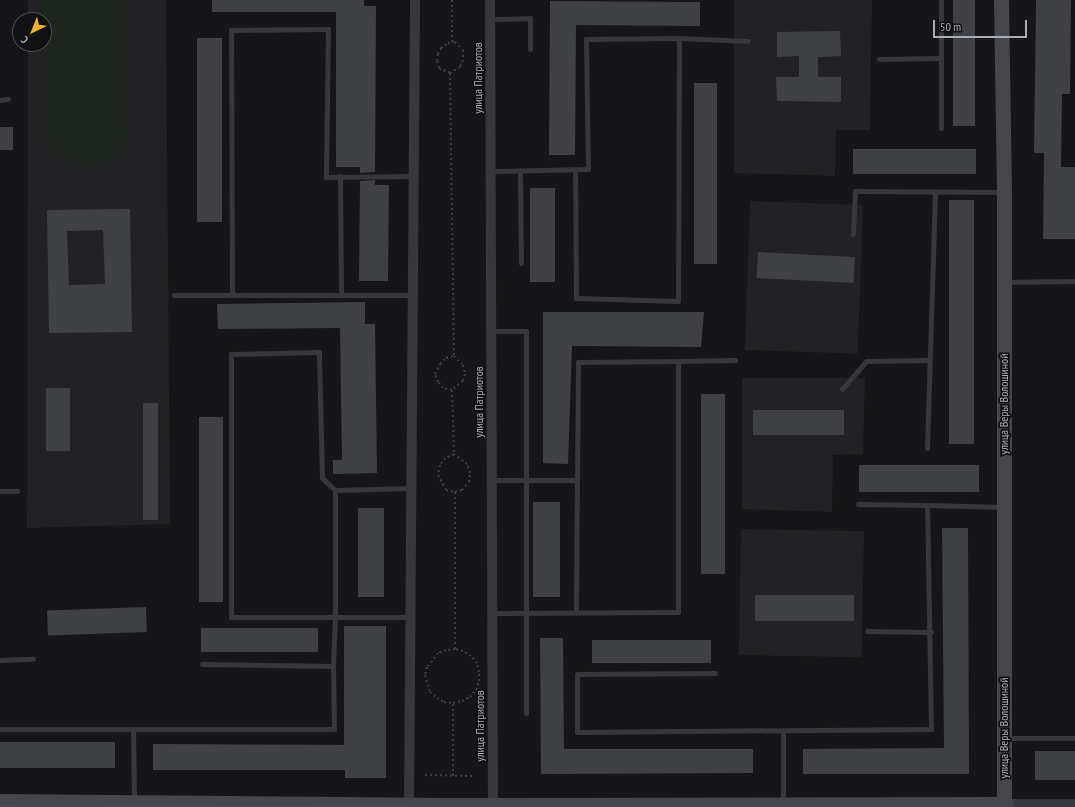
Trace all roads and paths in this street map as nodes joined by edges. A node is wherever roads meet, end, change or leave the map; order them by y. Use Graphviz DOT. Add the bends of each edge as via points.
graph roads {
  1 [pos="415,0"];
  2 [pos="452,0"];
  3 [pos="490,0"];
  4 [pos="941,0"];
  5 [pos="1001,0"];
  6 [pos="491,19"];
  7 [pos="679,38"];
  8 [pos="748,41"];
  9 [pos="452,43"];
  10 [pos="530,49"];
  11 [pos="941,58"];
  12 [pos="879,59"];
  13 [pos="450,73"];
  14 [pos="0,100"];
  15 [pos="8,100"];
  16 [pos="941,128"];
  17 [pos="575,170"];
  18 [pos="492,171"];
  19 [pos="520,171"];
  20 [pos="340,176"];
  21 [pos="414,176"];
  22 [pos="935,191"];
  23 [pos="1004,192"];
  24 [pos="853,234"];
  25 [pos="521,263"];
  26 [pos="1075,281"];
  27 [pos="1004,282"];
  28 [pos="174,295"];
  29 [pos="232,295"];
  30 [pos="341,295"];
  31 [pos="413,295"];
  32 [pos="492,331"];
  33 [pos="454,356"];
  34 [pos="735,360"];
  35 [pos="929,360"];
  36 [pos="678,361"];
  37 [pos="842,389"];
  38 [pos="452,390"];
  39 [pos="927,448"];
  40 [pos="454,454"];
  41 [pos="493,480"];
  42 [pos="525,480"];
  43 [pos="577,480"];
  44 [pos="412,488"];
  45 [pos="335,490"];
  46 [pos="0,491"];
  47 [pos="17,491"];
  48 [pos="455,492"];
  49 [pos="858,504"];
  50 [pos="928,505"];
  51 [pos="1004,507"];
  52 [pos="576,612"];
  53 [pos="493,613"];
  54 [pos="526,613"];
  55 [pos="335,617"];
  56 [pos="410,617"];
  57 [pos="868,631"];
  58 [pos="931,632"];
  59 [pos="455,649"];
  60 [pos="33,659"];
  61 [pos="0,660"];
  62 [pos="202,664"];
  63 [pos="333,666"];
  64 [pos="716,673"];
  65 [pos="453,703"];
  66 [pos="526,713"];
  67 [pos="0,729"];
  68 [pos="133,729"];
  69 [pos="783,732"];
  70 [pos="1004,738"];
  71 [pos="1075,738"];
  72 [pos="425,775"];
  73 [pos="453,776"];
  74 [pos="472,776"];
  75 [pos="0,801"];
  76 [pos="134,802"];
  77 [pos="409,804"];
  78 [pos="783,804"];
  79 [pos="1075,804"];
  80 [pos="1005,805"];
  81 [pos="448,806"];
  82 [pos="494,806"];
  1 -- 21 [label="street"];
  2 -- 9 [label="path"];
  3 -- 6 [label="street, улица Патриотов"];
  4 -- 11 [label="lane"];
  5 -- 23 [label="street, улица Веры Волошиной"];
  6 -- 10 [label="lane" via="530,18"];
  6 -- 18 [label="street, улица Патриотов"];
  7 -- 8 [label="lane"];
  7 -- 17 [label="lane" via="586,39 588,169"];
  7 -- 17 [label="lane" via="678,300 576,298"];
  9 -- 13 [label="path" via="463,50 463,60 460,68"];
  9 -- 13 [label="path" via="441,48 437,61 439,68"];
  11 -- 12 [label="lane"];
  11 -- 16 [label="lane"];
  13 -- 33 [label="path"];
  14 -- 15 [label="lane"];
  17 -- 19 [label="lane"];
  18 -- 19 [label="lane"];
  18 -- 32 [label="street, улица Патриотов"];
  19 -- 25 [label="lane"];
  20 -- 21 [label="lane"];
  20 -- 29 [label="lane" via="326,176 328,29 231,30"];
  20 -- 30 [label="lane"];
  21 -- 31 [label="street"];
  22 -- 23 [label="lane"];
  22 -- 24 [label="lane" via="855,191"];
  22 -- 35 [label="lane"];
  23 -- 27 [label="street, улица Веры Волошиной"];
  26 -- 27 [label="lane"];
  27 -- 51 [label="street, улица Веры Волошиной"];
  28 -- 29 [label="lane"];
  29 -- 30 [label="lane"];
  30 -- 31 [label="lane"];
  31 -- 44 [label="street"];
  32 -- 41 [label="street, улица Патриотов"];
  32 -- 42 [label="lane" via="526,331"];
  33 -- 38 [label="path" via="463,365 465,374 464,381"];
  33 -- 38 [label="path" via="446,358 435,374 444,388"];
  34 -- 36 [label="lane"];
  35 -- 37 [label="lane" via="866,361"];
  35 -- 39 [label="lane"];
  36 -- 43 [label="lane" via="578,362"];
  36 -- 52 [label="lane" via="678,612"];
  38 -- 40 [label="path"];
  40 -- 48 [label="path" via="467,464 470,473 469,482 462,490"];
  40 -- 48 [label="path" via="445,458 438,475 446,490"];
  41 -- 42 [label="lane"];
  41 -- 53 [label="street, улица Патриотов"];
  42 -- 43 [label="lane"];
  42 -- 54 [label="lane"];
  43 -- 52 [label="lane"];
  44 -- 45 [label="lane"];
  44 -- 56 [label="street"];
  45 -- 55 [label="lane"];
  45 -- 55 [label="lane" via="322,478 319,352 231,354 231,617"];
  46 -- 47 [label="lane"];
  48 -- 59 [label="path"];
  49 -- 50 [label="lane"];
  50 -- 51 [label="lane"];
  50 -- 58 [label="lane"];
  51 -- 70 [label="street, улица Веры Волошиной"];
  52 -- 54 [label="lane"];
  53 -- 54 [label="lane"];
  53 -- 82 [label="street, улица Патриотов"];
  54 -- 66 [label="lane"];
  55 -- 56 [label="lane"];
  55 -- 63 [label="lane"];
  56 -- 77 [label="street"];
  57 -- 58 [label="lane"];
  58 -- 69 [label="lane" via="931,729"];
  59 -- 65 [label="path" via="471,656 479,672 479,681 470,697 462,702"];
  59 -- 65 [label="path" via="438,653 427,667 425,675 434,695 444,702"];
  60 -- 61 [label="lane"];
  62 -- 63 [label="lane"];
  63 -- 68 [label="lane" via="334,729"];
  64 -- 69 [label="lane" via="577,674 577,732"];
  65 -- 73 [label="path"];
  67 -- 68 [label="lane"];
  68 -- 76 [label="lane"];
  69 -- 78 [label="lane"];
  70 -- 71 [label="lane"];
  70 -- 80 [label="street, улица Веры Волошиной"];
  72 -- 73 [label="path"];
  73 -- 74 [label="path"];
  75 -- 76 [label="street"];
  76 -- 77 [label="street"];
  77 -- 81 [label="street"];
  78 -- 80 [label="street"];
  78 -- 82 [label="street"];
  79 -- 80 [label="street"];
  81 -- 82 [label="street"];
}
